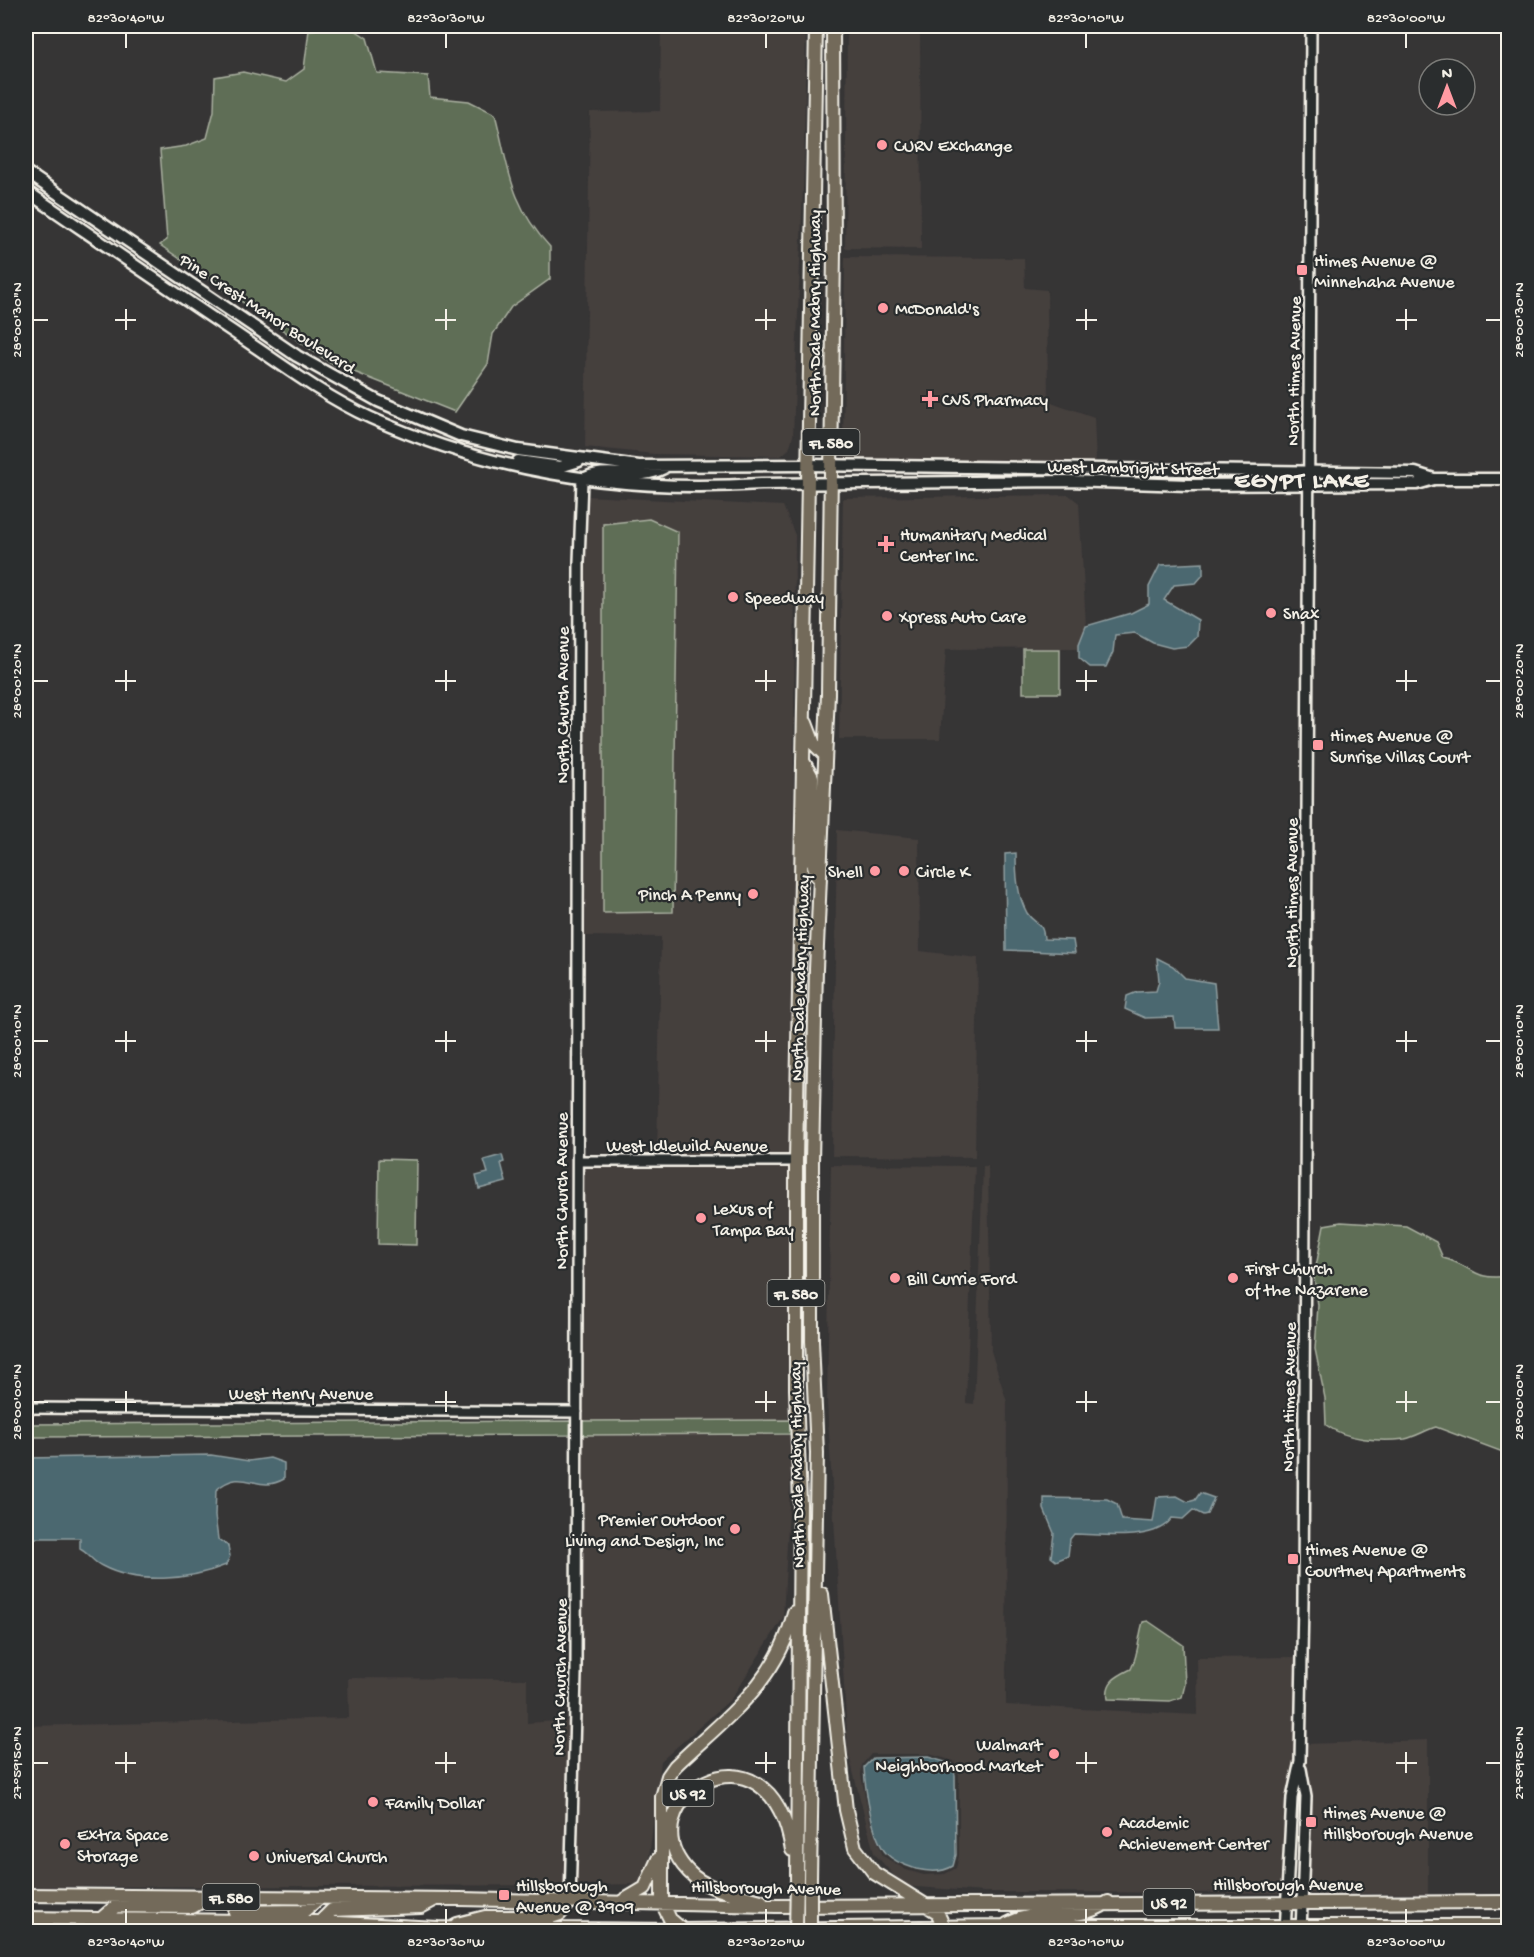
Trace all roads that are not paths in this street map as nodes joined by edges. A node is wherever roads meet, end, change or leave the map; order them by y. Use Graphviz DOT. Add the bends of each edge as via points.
graph roads {
  1 [pos="816,26"];
  2 [pos="824,26"];
  3 [pos="833,26"];
  4 [pos="1311,26"];
  5 [pos="832,162"];
  6 [pos="26,172"];
  7 [pos="26,191"];
  8 [pos="494,460"];
  9 [pos="581,461"];
  10 [pos="807,465"];
  11 [pos="831,466"];
  12 [pos="667,467"];
  13 [pos="1308,472"];
  14 [pos="1434,479"];
  15 [pos="1509,479"];
  16 [pos="582,480"];
  17 [pos="830,483"];
  18 [pos="807,484"];
  19 [pos="1308,485"];
  20 [pos="802,709"];
  21 [pos="825,755"];
  22 [pos="803,760"];
  23 [pos="820,885"];
  24 [pos="800,934"];
  25 [pos="816,969"];
  26 [pos="799,1012"];
  27 [pos="815,1045"];
  28 [pos="797,1118"];
  29 [pos="578,1161"];
  30 [pos="796,1161"];
  31 [pos="813,1161"];
  32 [pos="813,1252"];
  33 [pos="796,1253"];
  34 [pos="812,1341"];
  35 [pos="796,1389"];
  36 [pos="26,1408"];
  37 [pos="577,1412"];
  38 [pos="817,1451"];
  39 [pos="816,1542"];
  40 [pos="799,1577"];
  41 [pos="1300,1761"];
  42 [pos="661,1853"];
  43 [pos="797,1878"];
  44 [pos="26,1895"];
  45 [pos="210,1897"];
  46 [pos="320,1898"];
  47 [pos="437,1899"];
  48 [pos="1286,1901"];
  49 [pos="1303,1901"];
  50 [pos="570,1902"];
  51 [pos="1109,1902"];
  52 [pos="1507,1902"];
  53 [pos="619,1903"];
  54 [pos="662,1904"];
  55 [pos="930,1905"];
  56 [pos="776,1906"];
  57 [pos="26,1918"];
  58 [pos="102,1918"];
  59 [pos="193,1919"];
  60 [pos="320,1922"];
  61 [pos="1509,1926"];
  62 [pos="438,1928"];
  63 [pos="946,1929"];
  64 [pos="998,1929"];
  65 [pos="1285,1929"];
  66 [pos="1302,1929"];
  67 [pos="815,1930"];
  68 [pos="683,1931"];
  69 [pos="796,1932"];
  70 [pos="834,1932"];
  1 -- 10 [label="main road, North Dale Mabry Highway / FL 580"];
  2 -- 5 [label="main road" via="825,145"];
  3 -- 5 [label="main road, North Dale Mabry Highway / FL 580"];
  4 -- 13 [label="street, North Himes Avenue"];
  5 -- 11 [label="main road, North Dale Mabry Highway / FL 580"];
  6 -- 9 [label="main road, Pine Crest Manor Boulevard" via="297,356 378,401 460,436"];
  7 -- 8 [label="main road, Pine Crest Manor Boulevard" via="288,369 369,417 456,451"];
  8 -- 9 [label="main road, Pine Crest Manor Boulevard" via="560,467"];
  8 -- 16 [label="main road, Pine Crest Manor Boulevard"];
  9 -- 12 [label="main road, Pine Crest Manor Boulevard"];
  10 -- 11 [label="main road, Pine Crest Manor Boulevard"];
  10 -- 12 [label="main road, Pine Crest Manor Boulevard"];
  10 -- 18 [label="main road, North Dale Mabry Highway / FL 580"];
  11 -- 13 [label="main road, West Lambright Street"];
  11 -- 17 [label="main road, North Dale Mabry Highway / FL 580"];
  12 -- 16 [label="main road, Pine Crest Manor Boulevard" via="645,476 594,473"];
  13 -- 14 [label="main road, West Lambright Street" via="1415,473"];
  13 -- 19 [label="street, North Himes Avenue"];
  14 -- 15 [label="main road, West Lambright Street"];
  14 -- 19 [label="main road, West Lambright Street" via="1417,484"];
  16 -- 18 [label="main road, Pine Crest Manor Boulevard" via="714,487"];
  16 -- 29 [label="street, North Church Avenue"];
  17 -- 18 [label="main road, Pine Crest Manor Boulevard"];
  17 -- 19 [label="main road, West Lambright Street"];
  17 -- 21 [label="main road, North Dale Mabry Highway / FL 580"];
  18 -- 20 [label="main road, North Dale Mabry Highway / FL 580"];
  19 -- 41 [label="street, North Himes Avenue" via="1307,1139"];
  20 -- 21 [label="main road" via="814,744"];
  20 -- 22 [label="main road, North Dale Mabry Highway / FL 580"];
  21 -- 23 [label="main road, North Dale Mabry Highway / FL 580"];
  22 -- 23 [label="main road" via="812,777 811,855"];
  22 -- 24 [label="main road, North Dale Mabry Highway / FL 580"];
  23 -- 25 [label="main road, North Dale Mabry Highway / FL 580"];
  24 -- 25 [label="main road"];
  24 -- 26 [label="main road, North Dale Mabry Highway / FL 580"];
  25 -- 27 [label="main road, North Dale Mabry Highway / FL 580"];
  26 -- 27 [label="main road"];
  26 -- 28 [label="main road, North Dale Mabry Highway / FL 580"];
  27 -- 31 [label="main road, North Dale Mabry Highway / FL 580"];
  28 -- 30 [label="main road, North Dale Mabry Highway / FL 580"];
  28 -- 31 [label="main road" via="804,1149"];
  29 -- 30 [label="street, West Idlewild Avenue"];
  29 -- 37 [label="street, North Church Avenue"];
  30 -- 32 [label="main road" via="803,1173 805,1225"];
  30 -- 33 [label="main road, North Dale Mabry Highway / FL 580"];
  31 -- 32 [label="main road, North Dale Mabry Highway / FL 580"];
  32 -- 34 [label="main road, North Dale Mabry Highway / FL 580"];
  33 -- 34 [label="main road" via="802,1276 804,1330"];
  33 -- 35 [label="main road, North Dale Mabry Highway / FL 580"];
  34 -- 38 [label="main road, North Dale Mabry Highway / FL 580"];
  35 -- 38 [label="main road" via="803,1394"];
  35 -- 40 [label="main road, North Dale Mabry Highway / FL 580"];
  36 -- 37 [label="street, West Henry Avenue"];
  37 -- 50 [label="street, North Church Avenue" via="577,1662"];
  38 -- 39 [label="main road, North Dale Mabry Highway / FL 580"];
  39 -- 55 [label="main road" via="850,1833 855,1848 874,1873"];
  39 -- 67 [label="main road, North Dale Mabry Highway / FL 580, bridge" via="810,1879"];
  40 -- 42 [label="main road, FL 580" via="789,1630 774,1666 668,1776 662,1797"];
  40 -- 43 [label="main road, North Dale Mabry Highway"];
  41 -- 48 [label="street, North Himes Avenue" via="1292,1798"];
  41 -- 49 [label="street, North Himes Avenue" via="1306,1797"];
  42 -- 53 [label="main road, FL 580" via="645,1888"];
  42 -- 54 [label="main road"];
  43 -- 56 [label="main road, US 92" via="790,1837 778,1805 758,1784 744,1778 712,1778 684,1796 672,1826 679,1858 689,1872 705,1883"];
  43 -- 69 [label="main road, North Dale Mabry Highway / US 92, bridge"];
  44 -- 45 [label="main road, Hillsborough Avenue / FL 580"];
  45 -- 46 [label="main road, Hillsborough Avenue / FL 580"];
  45 -- 58 [label="main road" via="192,1907 116,1906"];
  46 -- 47 [label="main road, Hillsborough Avenue / FL 580"];
  46 -- 59 [label="main road" via="304,1911 215,1912"];
  47 -- 50 [label="main road, Hillsborough Avenue / FL 580"];
  47 -- 60 [label="main road" via="421,1907 332,1910"];
  48 -- 49 [label="main road, Hillsborough Avenue / US 92"];
  48 -- 51 [label="main road, Hillsborough Avenue / US 92"];
  48 -- 65 [label="street, North Himes Avenue"];
  49 -- 52 [label="main road, Hillsborough Avenue / US 92"];
  49 -- 66 [label="street, North Himes Avenue"];
  50 -- 53 [label="main road, Hillsborough Avenue / FL 580"];
  50 -- 62 [label="main road" via="560,1914 551,1917 485,1917"];
  51 -- 55 [label="main road, Hillsborough Avenue / US 92"];
  51 -- 64 [label="main road" via="1090,1913 1019,1917"];
  53 -- 54 [label="main road, Hillsborough Avenue"];
  54 -- 56 [label="main road, Hillsborough Avenue"];
  54 -- 68 [label="main road"];
  55 -- 56 [label="main road, Hillsborough Avenue / US 92"];
  55 -- 63 [label="main road"];
  57 -- 58 [label="main road, FL 580"];
  58 -- 59 [label="main road, FL 580"];
  59 -- 60 [label="main road, FL 580"];
  60 -- 62 [label="main road, FL 580"];
  61 -- 66 [label="main road, US 92"];
  62 -- 68 [label="main road, FL 580"];
  63 -- 64 [label="main road"];
  63 -- 67 [label="main road"];
  64 -- 65 [label="main road, US 92"];
  65 -- 66 [label="main road, US 92"];
  67 -- 68 [label="main road, FL 580"];
  67 -- 70 [label="main road, FL 580"];
}
